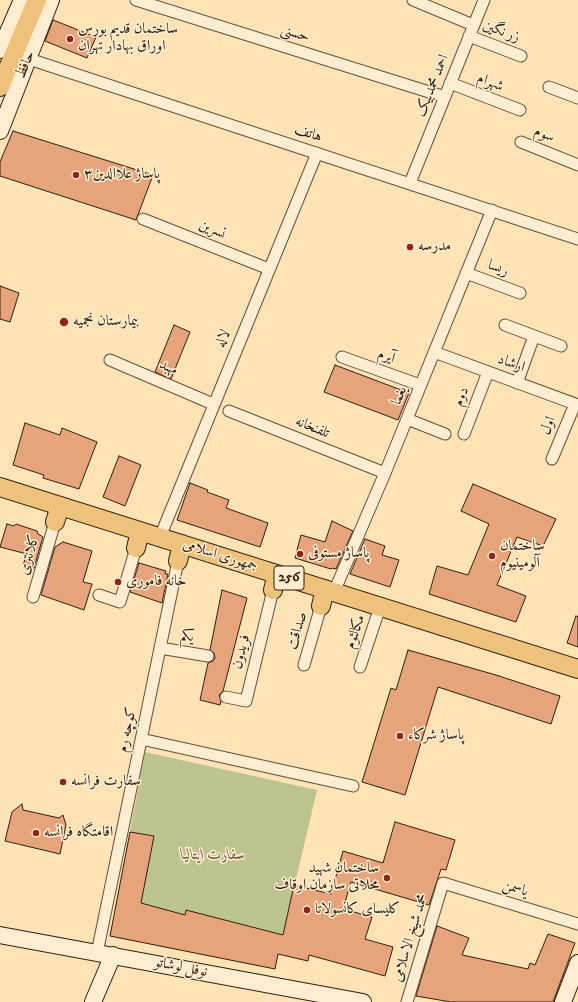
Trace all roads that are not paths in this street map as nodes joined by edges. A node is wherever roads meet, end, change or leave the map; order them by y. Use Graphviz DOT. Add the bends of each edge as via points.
graph roads {
  1 [pos="22,0"];
  2 [pos="37,0"];
  3 [pos="51,0"];
  4 [pos="136,0"];
  5 [pos="413,0"];
  6 [pos="484,0"];
  7 [pos="471,31"];
  8 [pos="2,43"];
  9 [pos="521,56"];
  10 [pos="29,58"];
  11 [pos="450,83"];
  12 [pos="549,86"];
  13 [pos="0,87"];
  14 [pos="445,97"];
  15 [pos="578,98"];
  16 [pos="520,110"];
  17 [pos="0,131"];
  18 [pos="522,142"];
  19 [pos="317,153"];
  20 [pos="578,165"];
  21 [pos="410,184"];
  22 [pos="492,210"];
  23 [pos="143,219"];
  24 [pos="578,239"];
  25 [pos="269,269"];
  26 [pos="466,273"];
  27 [pos="520,293"];
  28 [pos="505,325"];
  29 [pos="534,336"];
  30 [pos="561,346"];
  31 [pos="434,352"];
  32 [pos="342,357"];
  33 [pos="110,360"];
  34 [pos="488,372"];
  35 [pos="517,383"];
  36 [pos="420,385"];
  37 [pos="213,404"];
  38 [pos="576,404"];
  39 [pos="228,411"];
  40 [pos="407,419"];
  41 [pos="445,434"];
  42 [pos="464,434"];
  43 [pos="552,459"];
  44 [pos="385,473"];
  45 [pos="0,486"];
  46 [pos="58,514"];
  47 [pos="160,537"];
  48 [pos="138,539"];
  49 [pos="180,552"];
  50 [pos="275,582"];
  51 [pos="99,595"];
  52 [pos="327,596"];
  53 [pos="33,597"];
  54 [pos="380,607"];
  55 [pos="160,648"];
  56 [pos="208,656"];
  57 [pos="304,665"];
  58 [pos="360,667"];
  59 [pos="578,669"];
  60 [pos="226,697"];
  61 [pos="142,738"];
  62 [pos="353,786"];
  63 [pos="443,882"];
  64 [pos="578,924"];
  65 [pos="2,939"];
  66 [pos="105,954"];
  67 [pos="578,963"];
  68 [pos="93,1002"];
  69 [pos="361,1002"];
  70 [pos="407,1002"];
  71 [pos="563,1002"];
  1 -- 8 [label="main road, حافظ"];
  2 -- 13 [label="main road, حافظ"];
  3 -- 10 [label="main road, حافظ"];
  4 -- 14 [label="street, حسنی"];
  5 -- 7 [label="street, زر نگین"];
  6 -- 7 [label="street, احمد محمدبیک"];
  7 -- 9 [label="street, زر نگین"];
  7 -- 11 [label="street, احمد محمدبیک"];
  10 -- 17 [label="main road, حافظ"];
  10 -- 19 [label="street, هاتف"];
  11 -- 14 [label="street, احمد محمدبیک"];
  11 -- 16 [label="street, شهرام"];
  12 -- 15 [label="street"];
  14 -- 21 [label="street, احمد محمدبیک"];
  18 -- 20 [label="street, سوم"];
  19 -- 21 [label="street, هاتف"];
  19 -- 25 [label="street, لاله"];
  21 -- 22 [label="street, هاتف"];
  22 -- 24 [label="street, هاتف"];
  22 -- 26 [label="street, یغما"];
  23 -- 25 [label="street, نسرین"];
  25 -- 37 [label="street, لاله"];
  26 -- 27 [label="street, ریسا"];
  26 -- 31 [label="street, یغما"];
  28 -- 29 [label="street"];
  29 -- 30 [label="street"];
  29 -- 35 [label="street"];
  31 -- 34 [label="street, ارشاد"];
  31 -- 36 [label="street, یغما"];
  32 -- 36 [label="street, آیرم"];
  33 -- 37 [label="street, مهبد"];
  34 -- 35 [label="street, ارشاد"];
  34 -- 42 [label="street, دوم"];
  35 -- 38 [label="street, ارشاد"];
  36 -- 40 [label="street, یغما"];
  37 -- 47 [label="street, لاله"];
  38 -- 43 [label="street, اول"];
  39 -- 44 [label="street, تلفنخانه"];
  40 -- 41 [label="street"];
  40 -- 44 [label="street, یغما"];
  44 -- 52 [label="street, یغما"];
  45 -- 46 [label="main road, جمهوری اسلامی / 256"];
  46 -- 48 [label="main road, جمهوری اسلامی / 256"];
  46 -- 53 [label="street, کلانتری"];
  47 -- 48 [label="main road, جمهوری اسلامی / 256"];
  47 -- 49 [label="main road, جمهوری اسلامی / 256"];
  48 -- 51 [label="street" via="120,602"];
  49 -- 50 [label="main road, جمهوری اسلامی / 256"];
  49 -- 55 [label="street, کوچه رم"];
  50 -- 52 [label="main road, جمهوری اسلامی / 256"];
  50 -- 60 [label="street, فریدون" via="246,701"];
  52 -- 54 [label="main road, جمهوری اسلامی / 256"];
  52 -- 57 [label="street, صداقت"];
  54 -- 58 [label="street, مکالئوم"];
  54 -- 59 [label="main road, جمهوری اسلامی / 256"];
  55 -- 56 [label="street, یکم"];
  55 -- 61 [label="street, کوچه رم"];
  61 -- 62 [label="street"];
  61 -- 66 [label="street, کوچه رم"];
  63 -- 64 [label="street, یاسمن"];
  63 -- 70 [label="street, محمد شیخ الاسلامی"];
  65 -- 66 [label="main road, نوفل لوشاتو"];
  66 -- 68 [label="main road"];
  66 -- 69 [label="main road, نوفل لوشاتو"];
  67 -- 71 [label="main road"];
}
